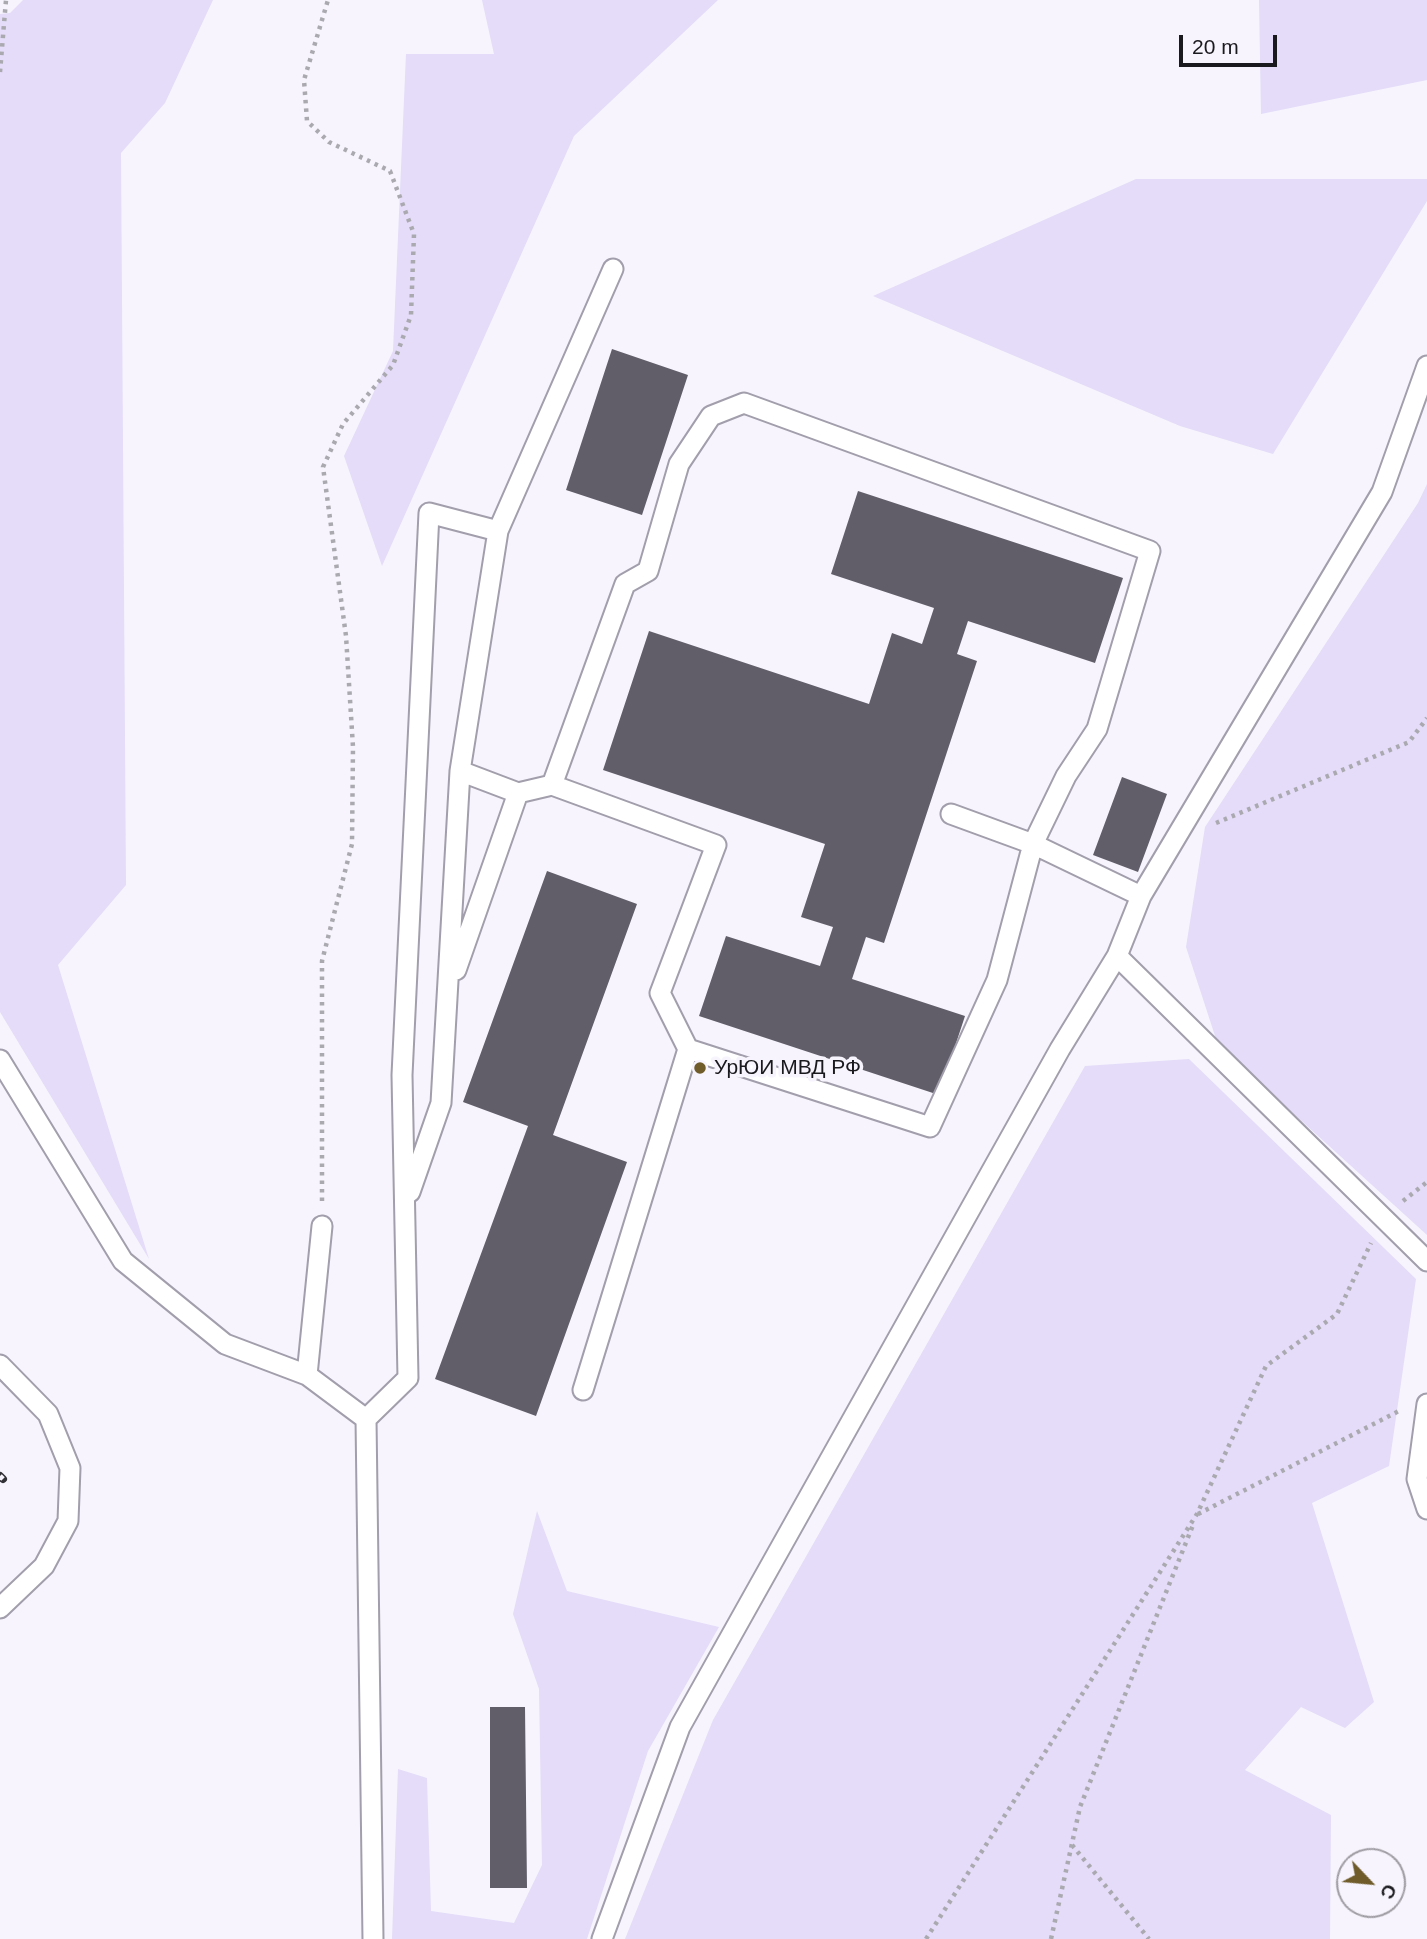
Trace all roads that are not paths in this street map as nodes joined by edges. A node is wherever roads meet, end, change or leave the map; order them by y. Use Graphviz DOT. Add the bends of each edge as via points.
graph roads {
  1 [pos="613,269"];
  2 [pos="1427,366"];
  3 [pos="498,531"];
  4 [pos="460,771"];
  5 [pos="552,785"];
  6 [pos="518,793"];
  7 [pos="951,814"];
  8 [pos="1033,844"];
  9 [pos="1141,896"];
  10 [pos="1116,956"];
  11 [pos="447,994"];
  12 [pos="688,1049"];
  13 [pos="0,1060"];
  14 [pos="407,1203"];
  15 [pos="322,1226"];
  16 [pos="1427,1261"];
  17 [pos="0,1365"];
  18 [pos="307,1375"];
  19 [pos="583,1390"];
  20 [pos="1427,1404"];
  21 [pos="366,1419"];
  22 [pos="1427,1509"];
  23 [pos="0,1608"];
  24 [pos="373,1939"];
  25 [pos="602,1939"];
  1 -- 3 [label="lane"];
  2 -- 9 [label="lane" via="1382,492"];
  3 -- 4 [label="lane"];
  3 -- 14 [label="lane" via="429,513 402,1075"];
  4 -- 6 [label="lane"];
  4 -- 11 [label="lane"];
  5 -- 6 [label="lane"];
  5 -- 8 [label="lane" via="625,584 648,571 679,464 710,416 744,403 1150,551 1097,729 1066,776"];
  5 -- 12 [label="lane" via="716,845 660,993"];
  6 -- 11 [label="lane"];
  7 -- 8 [label="lane"];
  8 -- 9 [label="lane"];
  8 -- 12 [label="lane" via="997,980 930,1127"];
  9 -- 10 [label="lane"];
  10 -- 16 [label="lane"];
  10 -- 25 [label="lane" via="680,1727"];
  11 -- 14 [label="lane" via="441,1103"];
  12 -- 19 [label="lane"];
  13 -- 18 [label="lane" via="123,1261 225,1344"];
  14 -- 21 [label="lane" via="408,1378"];
  15 -- 18 [label="lane"];
  17 -- 23 [label="lane" via="48,1415 70,1468 68,1521 44,1566"];
  18 -- 21 [label="lane"];
  20 -- 22 [label="lane" via="1417,1479"];
  21 -- 24 [label="lane"];
}
